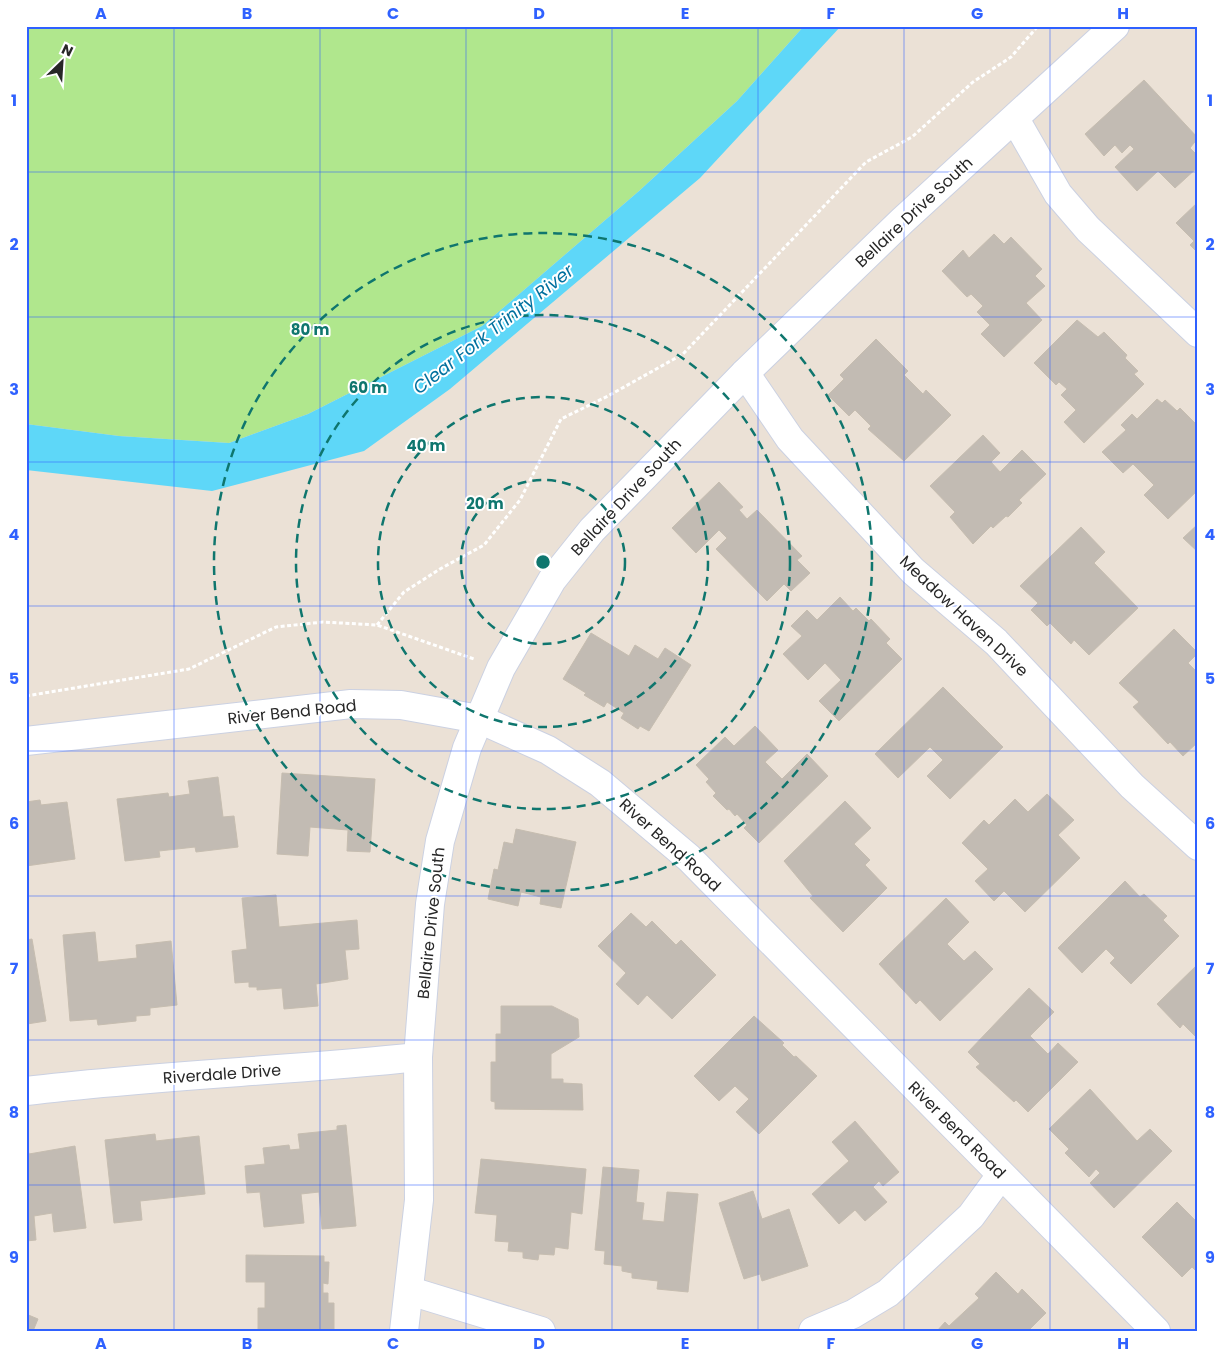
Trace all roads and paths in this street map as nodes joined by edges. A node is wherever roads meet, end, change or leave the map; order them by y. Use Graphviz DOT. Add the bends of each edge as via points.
graph roads {
  1 [pos="1038,26"];
  2 [pos="1115,26"];
  3 [pos="1015,119"];
  4 [pos="1198,332"];
  5 [pos="745,373"];
  6 [pos="377,625"];
  7 [pos="501,668"];
  8 [pos="26,696"];
  9 [pos="480,718"];
  10 [pos="26,741"];
  11 [pos="1198,846"];
  12 [pos="418,1057"];
  13 [pos="26,1091"];
  14 [pos="1001,1174"];
  15 [pos="410,1291"];
  16 [pos="404,1331"];
  17 [pos="541,1331"];
  18 [pos="814,1331"];
  19 [pos="1156,1331"];
  1 -- 6 [label="path" via="1011,56 973,82 912,137 866,162 683,354 561,419 520,500 484,545 404,592"];
  2 -- 3 [label="street, Bellaire Drive South"];
  3 -- 4 [label="street" via="1058,194 1088,229"];
  3 -- 5 [label="street, Bellaire Drive South" via="902,221"];
  5 -- 7 [label="street, Bellaire Drive South" via="592,530 552,580"];
  5 -- 11 [label="street, Meadow Haven Drive" via="790,439 913,571 996,642 1132,786"];
  6 -- 7 [label="path"];
  6 -- 8 [label="path" via="323,622 276,627 189,669"];
  7 -- 9 [label="street, Bellaire Drive South"];
  9 -- 10 [label="street, River Bend Road" via="401,705 351,704"];
  9 -- 12 [label="street, Bellaire Drive South" via="467,748 440,841 430,904"];
  9 -- 14 [label="street, River Bend Road" via="548,750 600,783 689,858"];
  12 -- 13 [label="street, Riverdale Drive"];
  12 -- 15 [label="street, Bellaire Drive South" via="419,1200"];
  14 -- 18 [label="street" via="971,1216 888,1294"];
  14 -- 19 [label="street, River Bend Road"];
  15 -- 16 [label="street, Bellaire Drive South"];
  15 -- 17 [label="street"];
}
